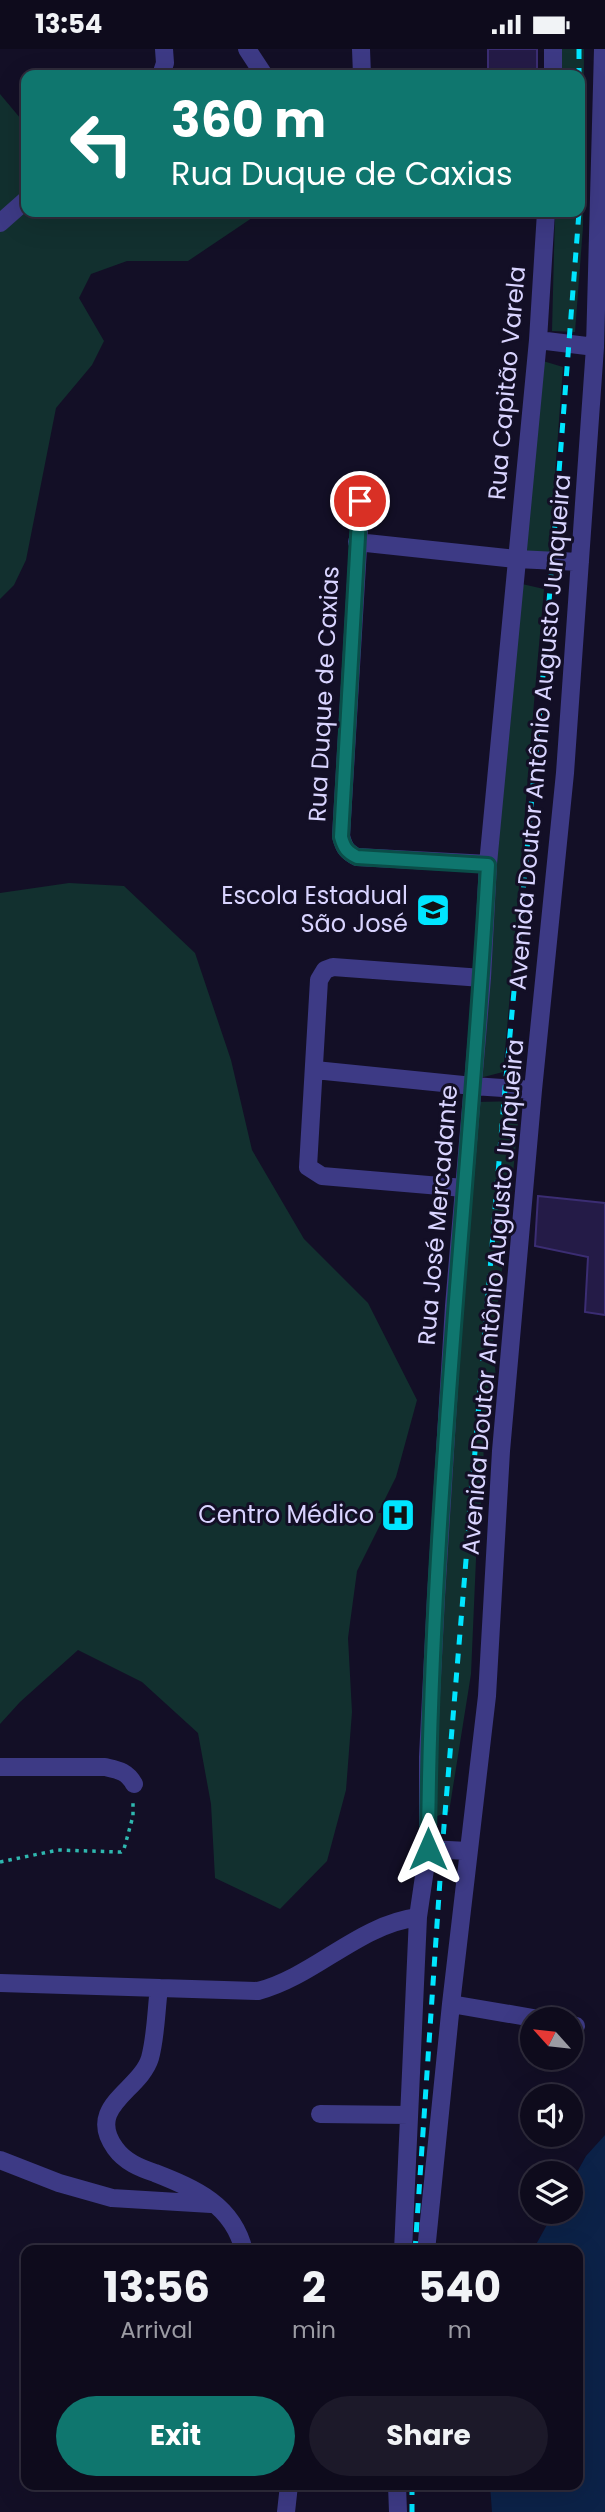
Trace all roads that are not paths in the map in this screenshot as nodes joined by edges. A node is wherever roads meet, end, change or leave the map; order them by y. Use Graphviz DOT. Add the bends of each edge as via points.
graph roads {
  1 [pos="164,49"];
  2 [pos="247,49"];
  3 [pos="361,49"];
  4 [pos="554,49"];
  5 [pos="603,49"];
  6 [pos="163,70"];
  7 [pos="261,70"];
  8 [pos="362,70"];
  9 [pos="553,70"];
  10 [pos="21,204"];
  11 [pos="546,217"];
  12 [pos="0,223"];
  13 [pos="538,340"];
  14 [pos="595,347"];
  15 [pos="362,480"];
  16 [pos="357,542"];
  17 [pos="516,559"];
  18 [pos="580,562"];
  19 [pos="488,865"];
  20 [pos="482,978"];
  21 [pos="315,1070"];
  22 [pos="473,1086"];
  23 [pos="533,1090"];
  24 [pos="464,1188"];
  25 [pos="0,1767"];
  26 [pos="134,1784"];
  27 [pos="428,1849"];
  28 [pos="468,1851"];
  29 [pos="418,1917"];
  30 [pos="0,1983"];
  31 [pos="159,1988"];
  32 [pos="451,2004"];
  33 [pos="520,2016"];
  34 [pos="320,2114"];
  35 [pos="409,2115"];
  36 [pos="0,2160"];
  37 [pos="218,2205"];
  38 [pos="242,2245"];
  39 [pos="403,2245"];
  40 [pos="427,2245"];
  41 [pos="288,2490"];
  42 [pos="397,2490"];
  43 [pos="286,2512"];
  44 [pos="398,2512"];
  1 -- 6 [label="street"];
  2 -- 7 [label="street"];
  3 -- 8 [label="street"];
  4 -- 9 [label="street"];
  5 -- 14 [label="street, Avenida Doutor Antônio Augusto Junqueira"];
  10 -- 12 [label="street"];
  11 -- 13 [label="street, Rua Capitão Varela"];
  13 -- 14 [label="street"];
  13 -- 17 [label="street, Rua Capitão Varela"];
  14 -- 18 [label="street, Avenida Doutor Antônio Augusto Junqueira"];
  15 -- 16 [label="street, Rua Duque de Caxias"];
  16 -- 17 [label="street"];
  16 -- 19 [label="street, Rua Duque de Caxias" via="344,846 357,857"];
  17 -- 18 [label="street"];
  17 -- 19 [label="street, Rua José Mercadante"];
  18 -- 23 [label="street, Avenida Doutor Antônio Augusto Junqueira" via="565,773"];
  19 -- 20 [label="street, Rua José Mercadante"];
  20 -- 21 [label="street" via="325,970 319,980"];
  20 -- 22 [label="street, Rua José Mercadante"];
  21 -- 22 [label="street"];
  21 -- 24 [label="street" via="310,1170 322,1176"];
  22 -- 23 [label="street"];
  22 -- 24 [label="street, Rua José Mercadante"];
  23 -- 28 [label="street, Avenida Doutor Antônio Augusto Junqueira" via="502,1451 487,1696"];
  24 -- 27 [label="street, Rua José Mercadante" via="436,1597"];
  25 -- 26 [label="street" via="105,1767 129,1775"];
  27 -- 28 [label="street"];
  27 -- 29 [label="street, Rua José Mercadante"];
  28 -- 32 [label="street, Avenida Doutor Antônio Augusto Junqueira"];
  29 -- 31 [label="street" via="374,1930 282,1985 258,1991"];
  29 -- 35 [label="street, Rua José Mercadante"];
  30 -- 31 [label="street"];
  31 -- 37 [label="street" via="149,2060 110,2109 107,2138 133,2165"];
  32 -- 33 [label="street"];
  32 -- 40 [label="street, Avenida Doutor Antônio Augusto Junqueira"];
  34 -- 35 [label="street"];
  35 -- 39 [label="street, Rua José Mercadante"];
  36 -- 37 [label="street" via="112,2199"];
  37 -- 38 [label="street" via="238,2229"];
  41 -- 43 [label="street"];
  42 -- 44 [label="street"];
}
